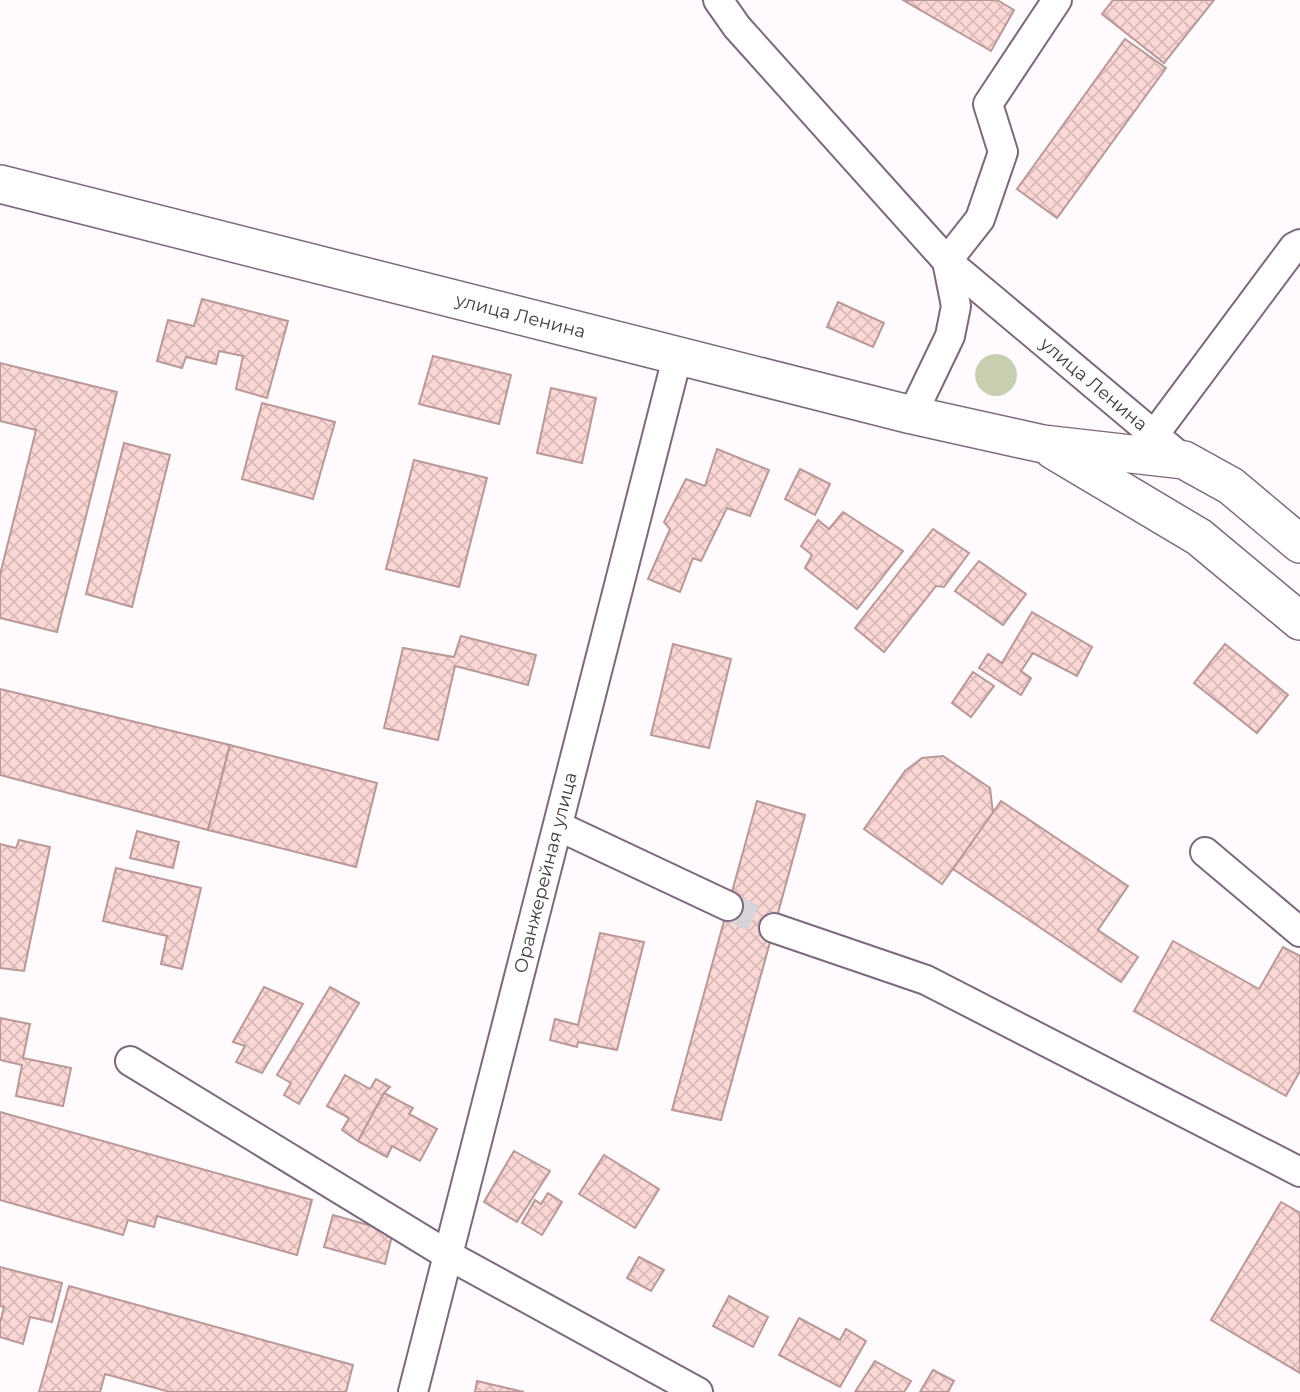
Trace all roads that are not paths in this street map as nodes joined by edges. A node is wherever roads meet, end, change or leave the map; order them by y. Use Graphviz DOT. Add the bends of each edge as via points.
graph roads {
  1 [pos="718,0"];
  2 [pos="1057,0"];
  3 [pos="0,184"];
  4 [pos="1300,244"];
  5 [pos="947,261"];
  6 [pos="678,354"];
  7 [pos="912,415"];
  8 [pos="1154,435"];
  9 [pos="1043,444"];
  10 [pos="1184,460"];
  11 [pos="1300,544"];
  12 [pos="1300,621"];
  13 [pos="558,826"];
  14 [pos="1205,852"];
  15 [pos="728,906"];
  16 [pos="774,928"];
  17 [pos="1300,932"];
  18 [pos="130,1061"];
  19 [pos="1300,1172"];
  20 [pos="448,1255"];
  21 [pos="413,1392"];
  22 [pos="698,1392"];
  1 -- 5 [label="street, улица Ленина" via="737,27"];
  2 -- 5 [label="street" via="988,104 1003,152 980,219"];
  3 -- 6 [label="main road, улица Ленина"];
  4 -- 8 [label="street"];
  5 -- 7 [label="street" via="956,306 950,336"];
  5 -- 8 [label="street, улица Ленина"];
  6 -- 7 [label="main road, улица Ленина"];
  6 -- 13 [label="street, Оранжерейная улица"];
  7 -- 9 [label="main road, улица Ленина"];
  8 -- 10 [label="street, улица Ленина"];
  9 -- 10 [label="main road, улица Ленина"];
  9 -- 12 [label="main road, улица Ленина" via="1199,537"];
  10 -- 11 [label="main road, улица Ленина" via="1231,486"];
  13 -- 15 [label="street"];
  13 -- 20 [label="street, Оранжерейная улица"];
  14 -- 17 [label="street"];
  16 -- 19 [label="street" via="926,980"];
  18 -- 20 [label="street"];
  20 -- 21 [label="street, Оранжерейная улица"];
  20 -- 22 [label="street"];
}
